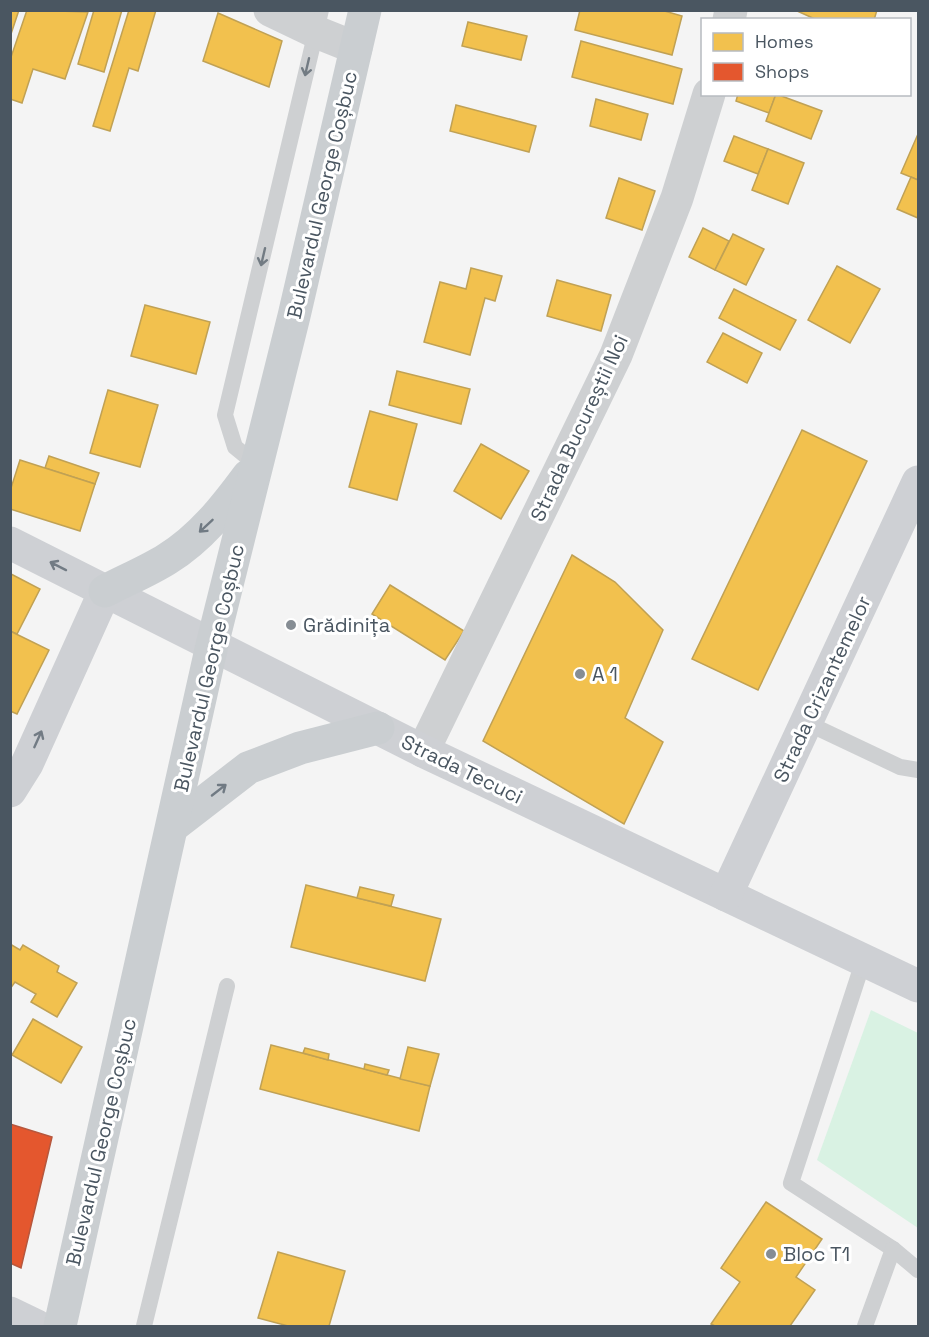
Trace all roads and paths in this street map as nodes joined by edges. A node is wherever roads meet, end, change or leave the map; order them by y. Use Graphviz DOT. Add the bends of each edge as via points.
graph roads {
  1 [pos="270,10"];
  2 [pos="365,10"];
  3 [pos="318,21"];
  4 [pos="356,48"];
  5 [pos="708,96"];
  6 [pos="257,465"];
  7 [pos="918,482"];
  8 [pos="10,543"];
  9 [pos="105,591"];
  10 [pos="212,645"];
  11 [pos="807,723"];
  12 [pos="378,728"];
  13 [pos="423,751"];
  14 [pos="918,770"];
  15 [pos="10,791"];
  16 [pos="173,826"];
  17 [pos="726,895"];
  18 [pos="864,959"];
  19 [pos="227,986"];
  20 [pos="918,986"];
  21 [pos="893,1250"];
  22 [pos="918,1270"];
  23 [pos="10,1313"];
  24 [pos="37,1326"];
  25 [pos="60,1326"];
  26 [pos="144,1326"];
  27 [pos="865,1326"];
  1 -- 3 [label="street"];
  2 -- 4 [label="main road, Bulevardul George Coșbuc"];
  3 -- 4 [label="street"];
  3 -- 6 [label="lane, one-way" via="225,416 236,447"];
  4 -- 6 [label="main road, Bulevardul George Coșbuc"];
  5 -- 13 [label="street, Strada Bucureștii Noi" via="677,198 616,355"];
  6 -- 9 [label="main road, one-way" via="219,515 193,539 168,558"];
  6 -- 10 [label="main road, Bulevardul George Coșbuc"];
  7 -- 11 [label="main road, Strada Crizantemelor"];
  9 -- 8 [label="main road, Strada Tecuci, one-way"];
  9 -- 10 [label="main road, Strada Tecuci"];
  15 -- 9 [label="main road, one-way" via="27,764"];
  10 -- 12 [label="main road, Strada Tecuci"];
  10 -- 16 [label="main road, Bulevardul George Coșbuc"];
  11 -- 14 [label="lane" via="900,767"];
  11 -- 17 [label="main road, Strada Crizantemelor"];
  12 -- 13 [label="main road, Strada Tecuci"];
  16 -- 12 [label="main road, one-way" via="248,768 300,748"];
  13 -- 17 [label="main road, Strada Tecuci"];
  16 -- 25 [label="main road, Bulevardul George Coșbuc"];
  17 -- 18 [label="main road, Strada Tecuci"];
  18 -- 20 [label="main road, Strada Tecuci"];
  18 -- 21 [label="lane" via="791,1183"];
  19 -- 26 [label="lane"];
  21 -- 22 [label="lane"];
  21 -- 27 [label="lane"];
  23 -- 24 [label="main road"];
}
